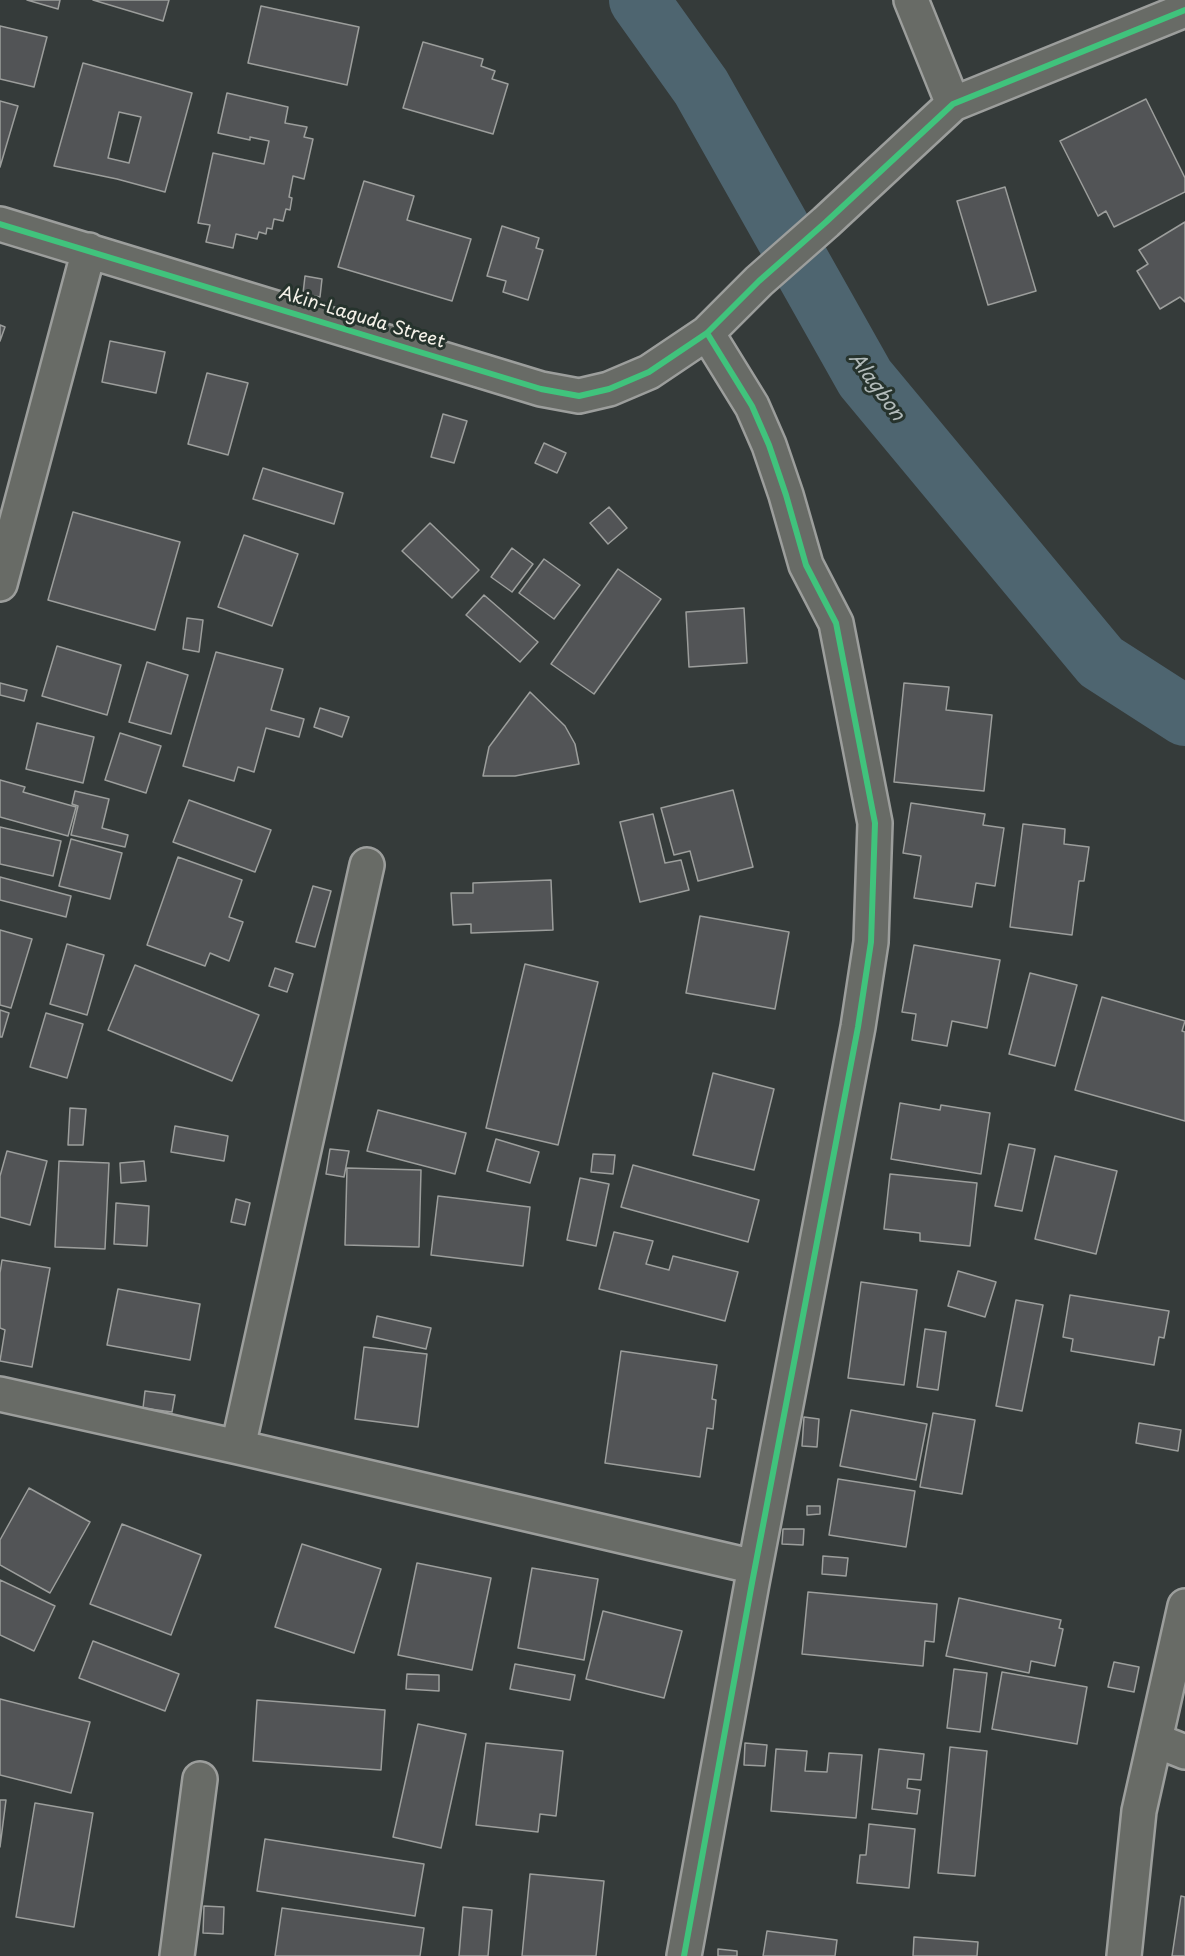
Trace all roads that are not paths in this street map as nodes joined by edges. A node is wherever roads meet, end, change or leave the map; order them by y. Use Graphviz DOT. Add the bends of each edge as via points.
graph roads {
  1 [pos="911,0"];
  2 [pos="1185,10"];
  3 [pos="953,104"];
  4 [pos="0,224"];
  5 [pos="88,250"];
  6 [pos="706,333"];
  7 [pos="0,584"];
  8 [pos="368,865"];
  9 [pos="0,1394"];
  10 [pos="238,1447"];
  11 [pos="755,1567"];
  12 [pos="1185,1606"];
  13 [pos="1155,1740"];
  14 [pos="1185,1752"];
  15 [pos="200,1779"];
  16 [pos="177,1956"];
  17 [pos="684,1956"];
  18 [pos="1124,1956"];
  1 -- 3 [label="street"];
  2 -- 3 [label="street"];
  3 -- 6 [label="street, Akin-Laguda Street"];
  4 -- 5 [label="street, Akin-Laguda Street"];
  5 -- 6 [label="street, Akin-Laguda Street" via="541,389 579,396 649,372"];
  5 -- 7 [label="street"];
  6 -- 11 [label="street" via="756,416 786,495 806,564 836,622 875,823 871,942 858,1028"];
  8 -- 10 [label="street"];
  9 -- 10 [label="street"];
  10 -- 11 [label="street"];
  11 -- 17 [label="street"];
  12 -- 13 [label="street"];
  13 -- 14 [label="street"];
  13 -- 18 [label="street" via="1139,1811"];
  15 -- 16 [label="street"];
}
